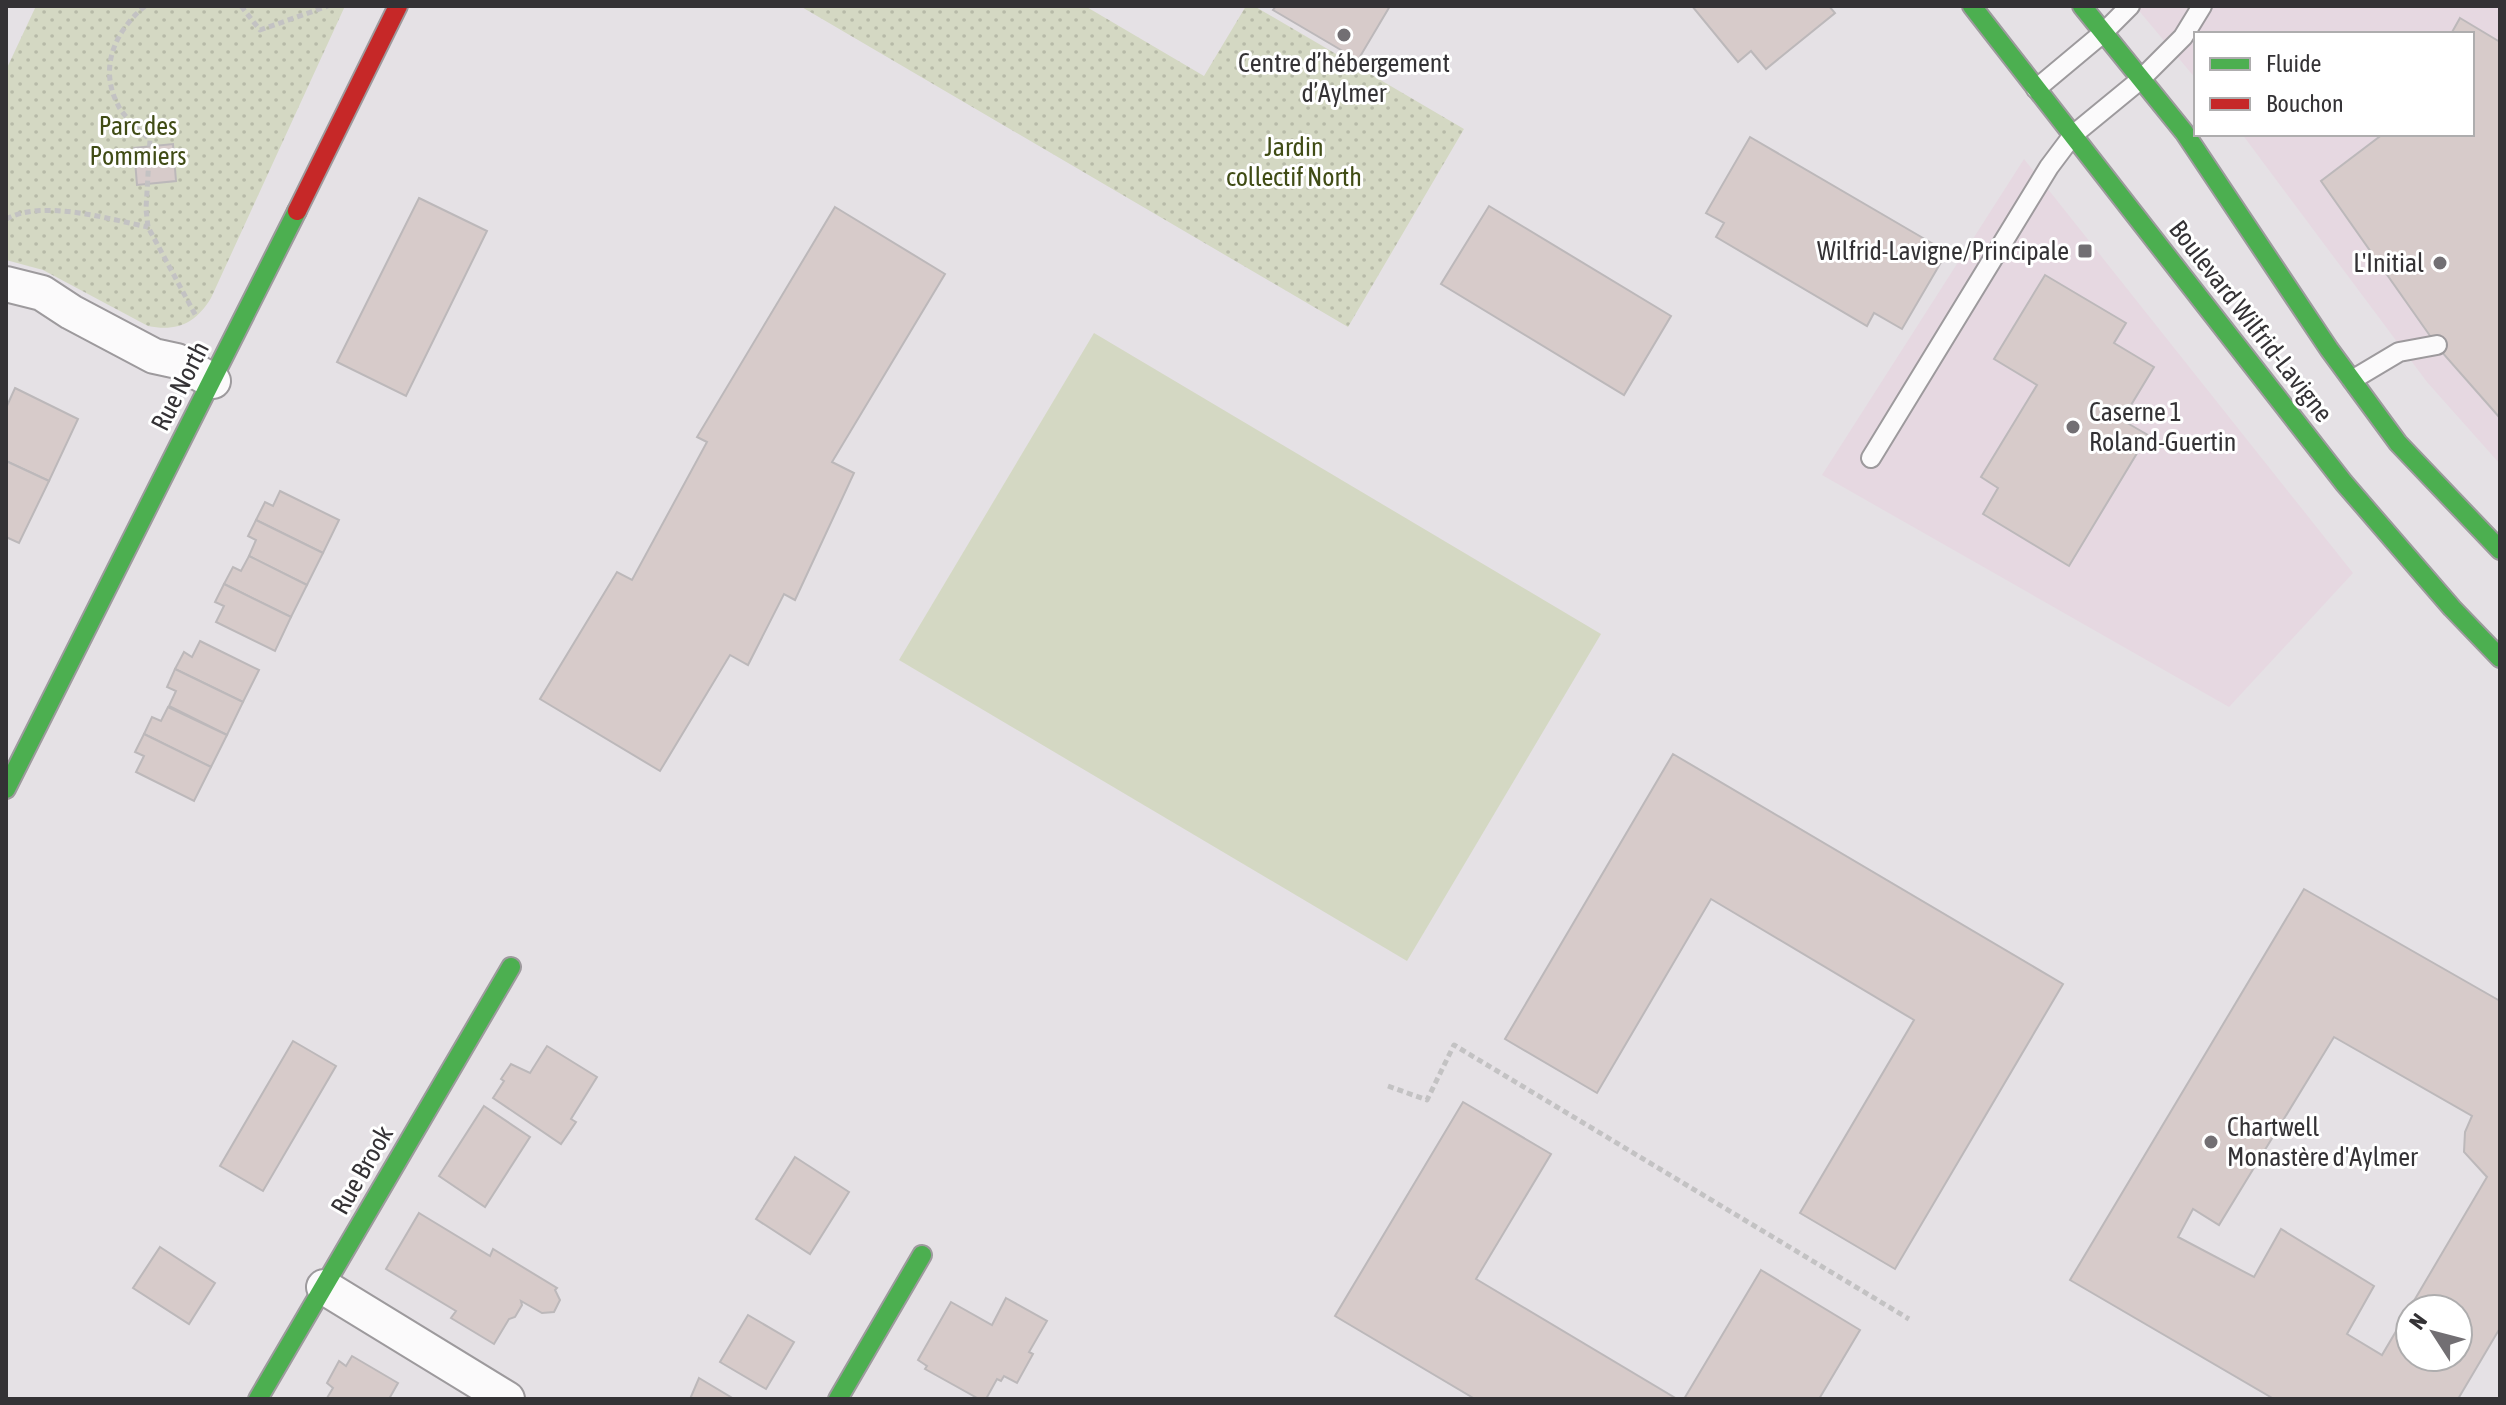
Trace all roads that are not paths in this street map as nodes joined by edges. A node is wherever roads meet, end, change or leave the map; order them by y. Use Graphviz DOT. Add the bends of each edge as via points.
graph roads {
  1 [pos="398,6"];
  2 [pos="1972,6"];
  3 [pos="2082,6"];
  4 [pos="2130,6"];
  5 [pos="2202,6"];
  6 [pos="2103,33"];
  7 [pos="2140,80"];
  8 [pos="2036,89"];
  9 [pos="2073,135"];
  10 [pos="6,284"];
  11 [pos="2437,345"];
  12 [pos="2352,380"];
  13 [pos="213,381"];
  14 [pos="1871,458"];
  15 [pos="2500,550"];
  16 [pos="2500,658"];
  17 [pos="6,789"];
  18 [pos="511,967"];
  19 [pos="922,1255"];
  20 [pos="324,1287"];
  21 [pos="258,1399"];
  22 [pos="507,1399"];
  23 [pos="838,1399"];
  1 -- 13 [label="main road, Rue North"];
  2 -- 8 [label="main road, Boulevard Wilfrid-Lavigne"];
  3 -- 6 [label="main road, Boulevard Wilfrid-Lavigne"];
  4 -- 6 [label="lane"];
  5 -- 7 [label="lane" via="2183,37"];
  6 -- 7 [label="main road, Boulevard Wilfrid-Lavigne"];
  6 -- 8 [label="lane"];
  7 -- 9 [label="lane"];
  7 -- 12 [label="main road, Boulevard Wilfrid-Lavigne" via="2184,132"];
  8 -- 9 [label="main road, Boulevard Wilfrid-Lavigne"];
  9 -- 14 [label="lane"];
  9 -- 16 [label="main road, Boulevard Wilfrid-Lavigne" via="2344,483"];
  10 -- 13 [label="street" via="42,293 154,356 177,361"];
  11 -- 12 [label="lane" via="2399,352"];
  12 -- 15 [label="main road, Boulevard Wilfrid-Lavigne" via="2398,443"];
  13 -- 17 [label="main road, Rue North"];
  18 -- 20 [label="main road, Rue Brook"];
  19 -- 23 [label="main road"];
  20 -- 21 [label="main road, Rue Brook"];
  20 -- 22 [label="street"];
}
